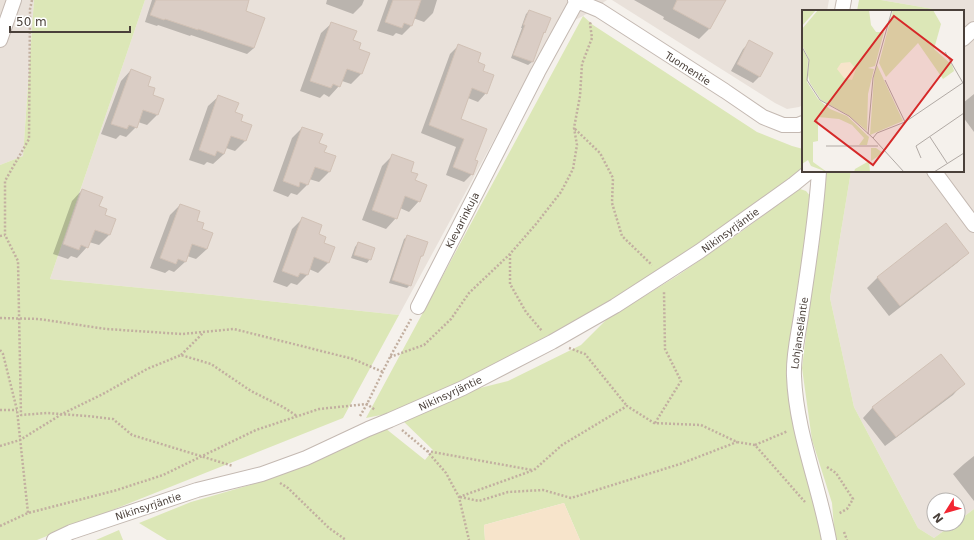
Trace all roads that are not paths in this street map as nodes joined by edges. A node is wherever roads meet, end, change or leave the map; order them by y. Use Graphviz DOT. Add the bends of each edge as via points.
graph roads {
  1 [pos="14,0"];
  2 [pos="576,0"];
  3 [pos="844,0"];
  4 [pos="842,10"];
  5 [pos="974,29"];
  6 [pos="964,38"];
  7 [pos="0,40"];
  8 [pos="802,123"];
  9 [pos="809,172"];
  10 [pos="819,172"];
  11 [pos="935,172"];
  12 [pos="974,225"];
  13 [pos="418,307"];
  14 [pos="54,540"];
  15 [pos="829,540"];
  1 -- 7 [label="street"];
  2 -- 8 [label="street, Tuomentie" via="594,8 763,117 783,125"];
  2 -- 13 [label="street, Kievarinkuja"];
  3 -- 4 [label="street"];
  5 -- 6 [label="street"];
  9 -- 14 [label="street, Nikinsyrjäntie" via="700,251 615,306 463,388 306,458 262,474 197,490"];
  10 -- 15 [label="street, Lohjanseläntie" via="818,197 794,358 794,376 801,426"];
  11 -- 12 [label="street"];
}
